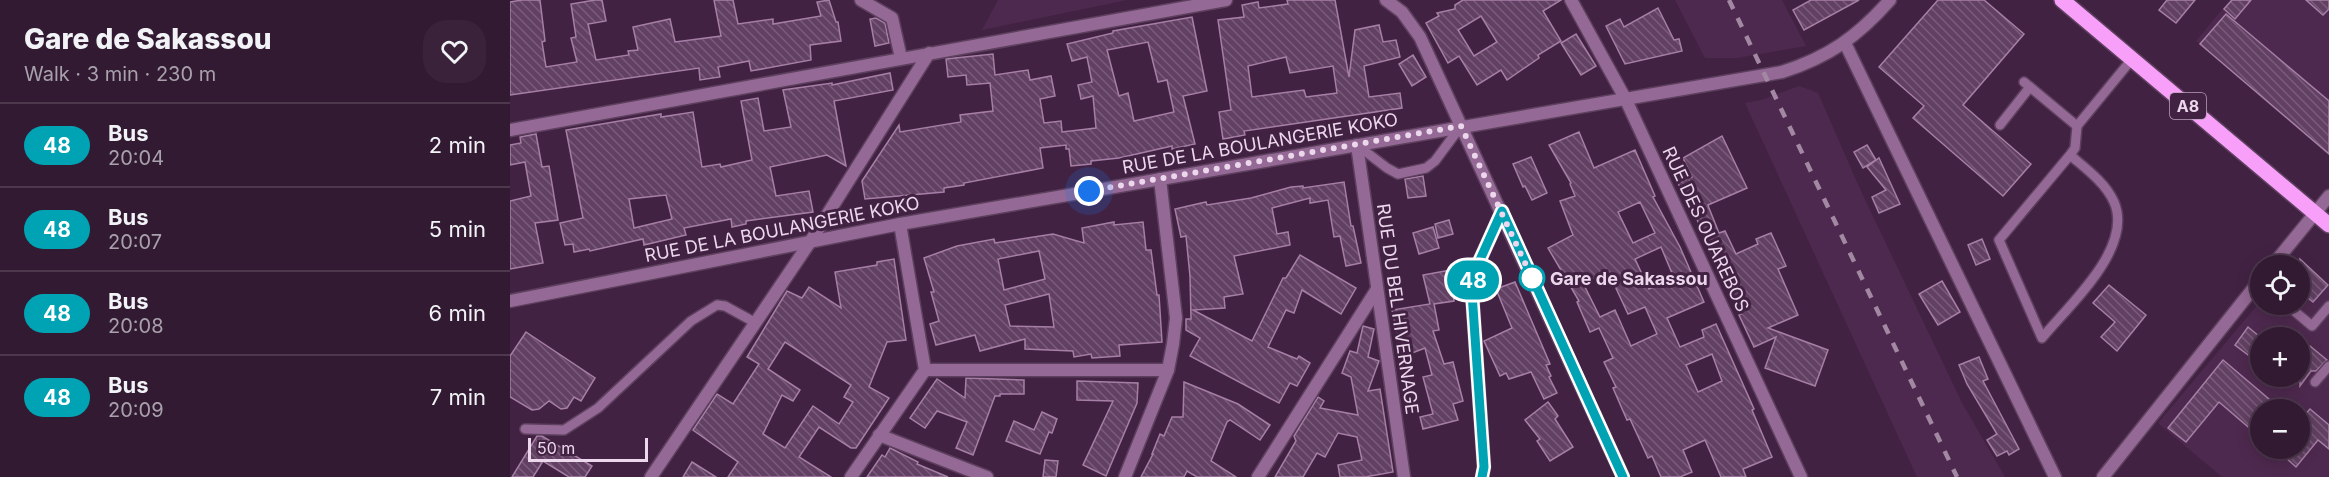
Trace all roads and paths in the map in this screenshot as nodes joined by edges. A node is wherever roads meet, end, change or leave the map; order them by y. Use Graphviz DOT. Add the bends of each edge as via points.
graph roads {
  1 [pos="861,0"];
  2 [pos="1226,0"];
  3 [pos="1386,0"];
  4 [pos="1571,0"];
  5 [pos="1890,0"];
  6 [pos="2062,0"];
  7 [pos="1845,43"];
  8 [pos="930,53"];
  9 [pos="901,58"];
  10 [pos="2132,59"];
  11 [pos="1626,100"];
  12 [pos="2000,124"];
  13 [pos="1461,126"];
  14 [pos="2077,126"];
  15 [pos="510,130"];
  16 [pos="1357,145"];
  17 [pos="2070,155"];
  18 [pos="1160,179"];
  19 [pos="2329,196"];
  20 [pos="1502,211"];
  21 [pos="2315,213"];
  22 [pos="900,224"];
  23 [pos="2329,225"];
  24 [pos="810,242"];
  25 [pos="2281,255"];
  26 [pos="1377,289"];
  27 [pos="2250,293"];
  28 [pos="510,301"];
  29 [pos="2329,306"];
  30 [pos="2299,315"];
  31 [pos="756,323"];
  32 [pos="2329,366"];
  33 [pos="925,370"];
  34 [pos="1168,370"];
  35 [pos="2315,382"];
  36 [pos="525,429"];
  37 [pos="879,435"];
  38 [pos="651,477"];
  39 [pos="851,477"];
  40 [pos="987,477"];
  41 [pos="1125,477"];
  42 [pos="1258,477"];
  43 [pos="1404,477"];
  44 [pos="1482,477"];
  45 [pos="1623,477"];
  46 [pos="1801,477"];
  47 [pos="2055,477"];
  48 [pos="2103,477"];
  1 -- 9 [label="street" via="892,18"];
  2 -- 8 [label="street"];
  3 -- 13 [label="street" via="1402,12 1420,37"];
  4 -- 11 [label="street, RUE DES OUAREBOS"];
  5 -- 7 [label="street, RUE DE LA BOULANGERIE KOKO"];
  6 -- 10 [label="main road, A8"];
  7 -- 11 [label="street, RUE DE LA BOULANGERIE KOKO" via="1812,62 1782,72"];
  7 -- 47 [label="street"];
  8 -- 9 [label="street"];
  8 -- 24 [label="street"];
  9 -- 15 [label="street"];
  10 -- 14 [label="lane"];
  10 -- 21 [label="main road, A8"];
  11 -- 13 [label="street, RUE DE LA BOULANGERIE KOKO"];
  11 -- 46 [label="street, RUE DES OUAREBOS"];
  12 -- 14 [label="lane" via="2027,85"];
  13 -- 16 [label="street, RUE DE LA BOULANGERIE KOKO"];
  13 -- 16 [label="lane" via="1426,168 1398,174"];
  13 -- 20 [label="street"];
  14 -- 17 [label="lane" via="2075,148"];
  16 -- 18 [label="street, RUE DE LA BOULANGERIE KOKO"];
  16 -- 26 [label="street, RUE DU BEL HIVERNAGE"];
  17 -- 17 [label="lane" via="1999,240 2042,338 2106,262 2116,239 2114,202 2100,182"];
  18 -- 22 [label="street, RUE DE LA BOULANGERIE KOKO"];
  18 -- 34 [label="street" via="1176,318"];
  19 -- 21 [label="street"];
  20 -- 44 [label="street" via="1474,273 1472,293"];
  20 -- 45 [label="street"];
  21 -- 23 [label="main road, A8"];
  21 -- 25 [label="street"];
  22 -- 24 [label="street, RUE DE LA BOULANGERIE KOKO"];
  22 -- 33 [label="street"];
  24 -- 28 [label="street, RUE DE LA BOULANGERIE KOKO"];
  24 -- 31 [label="street"];
  26 -- 42 [label="street"];
  26 -- 43 [label="street, RUE DU BEL HIVERNAGE"];
  27 -- 48 [label="street"];
  29 -- 30 [label="lane" via="2312,326"];
  31 -- 36 [label="lane" via="717,305 691,321 598,408 564,430"];
  31 -- 38 [label="street"];
  32 -- 35 [label="lane"];
  33 -- 34 [label="street"];
  33 -- 37 [label="street"];
  34 -- 41 [label="street"];
  37 -- 39 [label="street"];
  37 -- 40 [label="street"];
}
